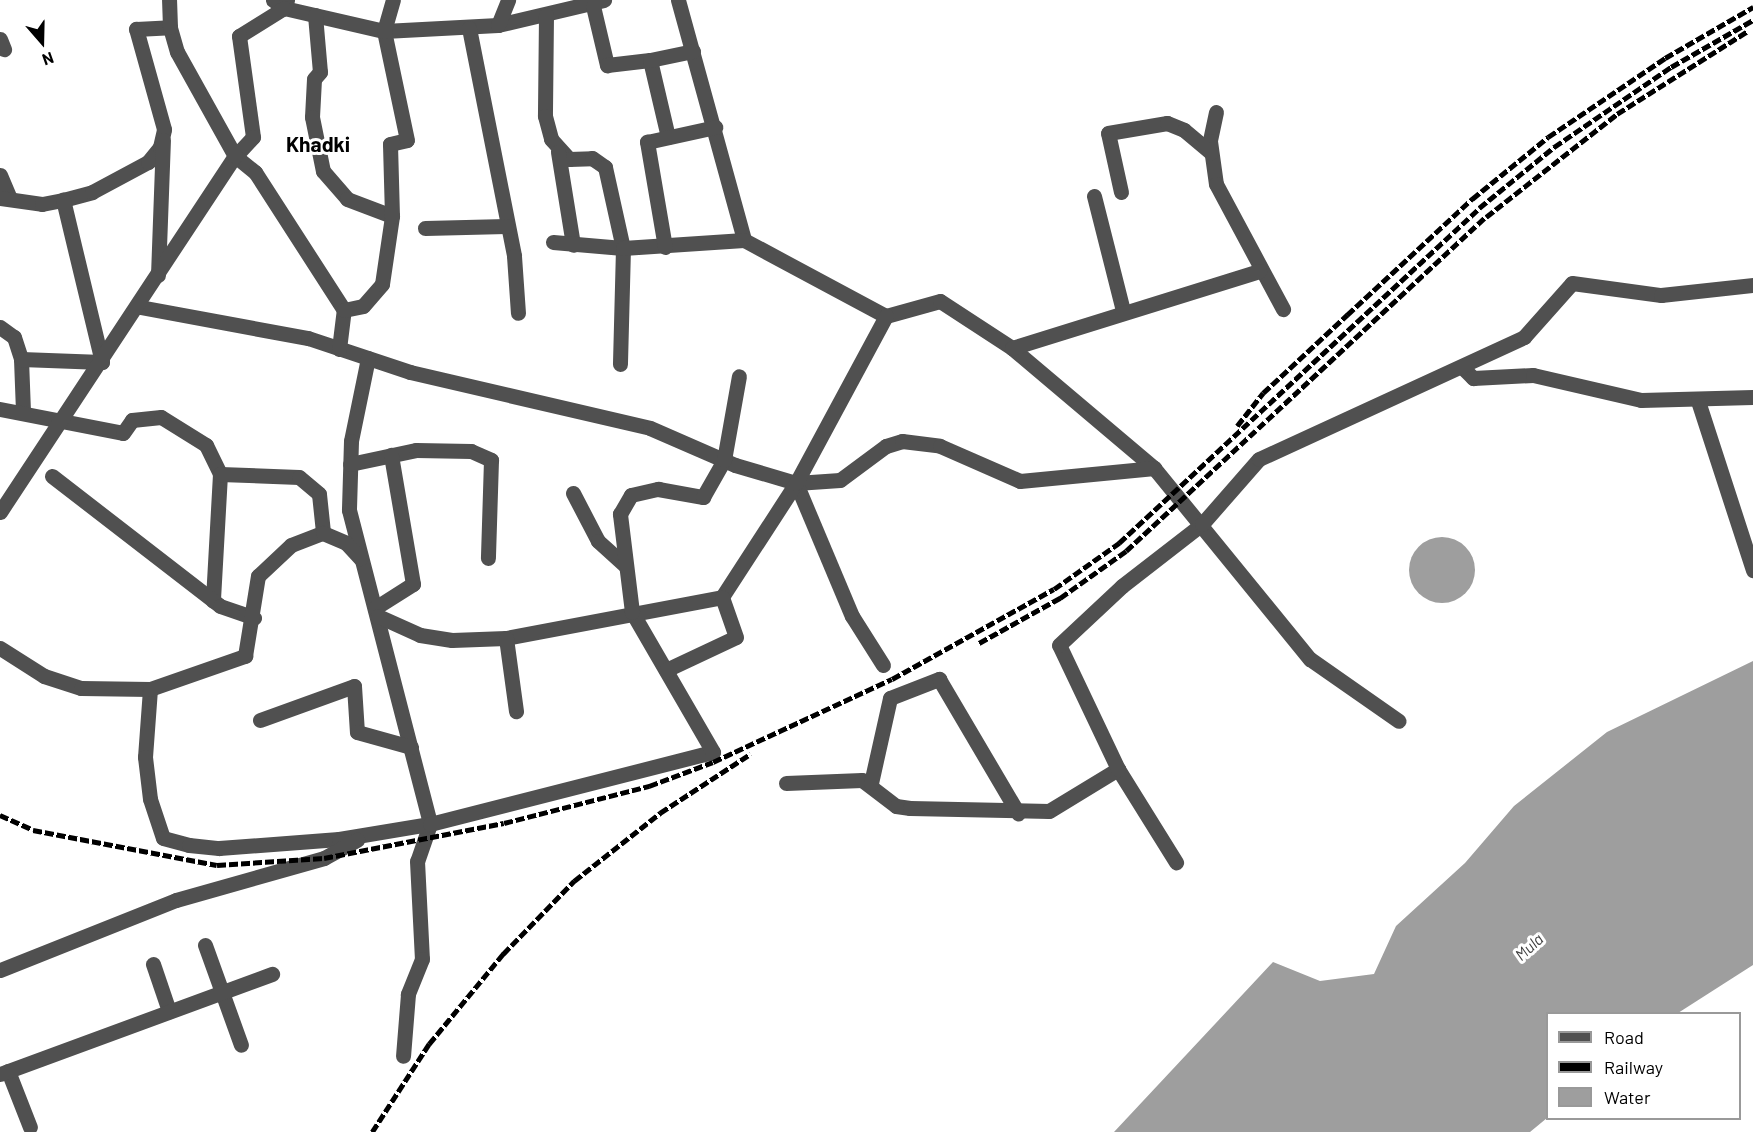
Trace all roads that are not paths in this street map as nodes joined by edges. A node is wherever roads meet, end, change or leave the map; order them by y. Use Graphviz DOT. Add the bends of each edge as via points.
graph roads {
  1 [pos="169,0"];
  2 [pos="393,0"];
  3 [pos="508,0"];
  4 [pos="678,0"];
  5 [pos="281,3"];
  6 [pos="598,3"];
  7 [pos="315,15"];
  8 [pos="546,15"];
  9 [pos="498,25"];
  10 [pos="170,27"];
  11 [pos="469,28"];
  12 [pos="384,31"];
  13 [pos="693,51"];
  14 [pos="650,60"];
  15 [pos="1216,112"];
  16 [pos="715,127"];
  17 [pos="163,137"];
  18 [pos="668,137"];
  19 [pos="558,152"];
  20 [pos="1211,153"];
  21 [pos="235,156"];
  22 [pos="0,175"];
  23 [pos="1121,192"];
  24 [pos="1094,196"];
  25 [pos="5,199"];
  26 [pos="63,200"];
  27 [pos="392,216"];
  28 [pos="506,225"];
  29 [pos="425,228"];
  30 [pos="744,240"];
  31 [pos="553,242"];
  32 [pos="573,245"];
  33 [pos="665,247"];
  34 [pos="623,248"];
  35 [pos="1259,271"];
  36 [pos="158,278"];
  37 [pos="1753,285"];
  38 [pos="140,307"];
  39 [pos="1283,309"];
  40 [pos="344,310"];
  41 [pos="1123,311"];
  42 [pos="518,313"];
  43 [pos="886,316"];
  44 [pos="3,331"];
  45 [pos="1012,348"];
  46 [pos="339,349"];
  47 [pos="368,358"];
  48 [pos="21,359"];
  49 [pos="102,362"];
  50 [pos="620,364"];
  51 [pos="1462,367"];
  52 [pos="739,376"];
  53 [pos="1753,397"];
  54 [pos="1698,401"];
  55 [pos="0,409"];
  56 [pos="23,411"];
  57 [pos="62,421"];
  58 [pos="391,455"];
  59 [pos="724,460"];
  60 [pos="350,464"];
  61 [pos="1154,468"];
  62 [pos="220,474"];
  63 [pos="52,476"];
  64 [pos="796,483"];
  65 [pos="573,493"];
  66 [pos="0,512"];
  67 [pos="1202,524"];
  68 [pos="323,533"];
  69 [pos="488,558"];
  70 [pos="362,560"];
  71 [pos="625,565"];
  72 [pos="1753,570"];
  73 [pos="722,597"];
  74 [pos="213,601"];
  75 [pos="377,612"];
  76 [pos="632,612"];
  77 [pos="254,618"];
  78 [pos="506,638"];
  79 [pos="0,648"];
  80 [pos="883,665"];
  81 [pos="666,670"];
  82 [pos="150,689"];
  83 [pos="516,711"];
  84 [pos="260,720"];
  85 [pos="1399,721"];
  86 [pos="411,747"];
  87 [pos="1118,769"];
  88 [pos="786,783"];
  89 [pos="871,783"];
  90 [pos="1018,813"];
  91 [pos="430,824"];
  92 [pos="366,834"];
  93 [pos="1176,862"];
  94 [pos="205,945"];
  95 [pos="153,964"];
  96 [pos="0,970"];
  97 [pos="272,975"];
  98 [pos="222,992"];
  99 [pos="169,1011"];
  100 [pos="241,1045"];
  101 [pos="403,1056"];
  102 [pos="4,1072"];
  103 [pos="30,1127"];
  1 -- 10 [label="street"];
  2 -- 12 [label="street"];
  3 -- 9 [label="street"];
  4 -- 13 [label="street"];
  5 -- 7 [label="street"];
  5 -- 21 [label="street" via="239,36 253,137"];
  6 -- 8 [label="street"];
  6 -- 14 [label="street" via="607,65"];
  7 -- 12 [label="street"];
  7 -- 27 [label="street" via="320,72 314,79 312,117 323,171 347,199"];
  8 -- 9 [label="street"];
  8 -- 19 [label="street" via="545,116"];
  9 -- 11 [label="street"];
  10 -- 17 [label="street" via="136,29"];
  10 -- 21 [label="street" via="177,52"];
  11 -- 12 [label="street"];
  11 -- 28 [label="street"];
  12 -- 27 [label="street" via="407,140 390,144"];
  13 -- 14 [label="street"];
  13 -- 16 [label="street"];
  14 -- 18 [label="street"];
  15 -- 20 [label="street"];
  16 -- 18 [label="street"];
  16 -- 30 [label="street"];
  17 -- 26 [label="street" via="148,162 92,192"];
  17 -- 36 [label="street"];
  18 -- 33 [label="street" via="647,142"];
  19 -- 32 [label="street"];
  19 -- 34 [label="street" via="569,159 591,158 605,167"];
  20 -- 23 [label="street" via="1184,129 1167,123 1108,133"];
  20 -- 35 [label="street" via="1216,184"];
  21 -- 36 [label="street"];
  21 -- 40 [label="street" via="255,172"];
  22 -- 25 [label="street"];
  24 -- 41 [label="street"];
  25 -- 26 [label="street" via="42,204"];
  26 -- 49 [label="street"];
  27 -- 40 [label="street" via="382,284 363,306"];
  28 -- 29 [label="street"];
  28 -- 42 [label="street"];
  30 -- 33 [label="street"];
  30 -- 43 [label="street"];
  31 -- 32 [label="street"];
  32 -- 34 [label="street"];
  33 -- 34 [label="street"];
  34 -- 50 [label="street"];
  35 -- 39 [label="street"];
  35 -- 41 [label="street"];
  36 -- 38 [label="street"];
  37 -- 51 [label="street" via="1661,295 1572,283 1524,337"];
  38 -- 46 [label="street"];
  38 -- 49 [label="street"];
  40 -- 46 [label="street"];
  41 -- 45 [label="street"];
  43 -- 45 [label="street" via="940,301"];
  43 -- 64 [label="street"];
  44 -- 48 [label="street"];
  45 -- 61 [label="street"];
  46 -- 47 [label="street"];
  47 -- 59 [label="street" via="650,428"];
  47 -- 60 [label="street"];
  48 -- 49 [label="street"];
  48 -- 56 [label="street"];
  49 -- 57 [label="street"];
  51 -- 54 [label="street" via="1473,378 1533,375 1641,400"];
  51 -- 67 [label="street" via="1383,398 1259,459"];
  52 -- 59 [label="street"];
  53 -- 54 [label="street"];
  54 -- 72 [label="street"];
  55 -- 56 [label="street"];
  56 -- 57 [label="street"];
  57 -- 62 [label="street" via="123,433 132,420 161,417 206,445"];
  57 -- 66 [label="street"];
  58 -- 60 [label="street"];
  58 -- 69 [label="street" via="471,450 491,460"];
  58 -- 75 [label="street" via="413,584"];
  59 -- 64 [label="street"];
  59 -- 71 [label="street" via="703,497 658,489 631,495 620,514"];
  60 -- 70 [label="street" via="350,510"];
  61 -- 64 [label="street" via="1020,481 940,446 902,441 886,446 840,480"];
  61 -- 67 [label="street"];
  62 -- 68 [label="street" via="299,477 319,494"];
  62 -- 74 [label="street"];
  63 -- 74 [label="street"];
  64 -- 73 [label="street"];
  64 -- 80 [label="street" via="852,616"];
  65 -- 71 [label="street" via="598,541"];
  67 -- 85 [label="street" via="1310,659"];
  67 -- 87 [label="street" via="1122,586 1059,645"];
  68 -- 70 [label="street" via="346,543"];
  68 -- 77 [label="street" via="291,545 258,576"];
  70 -- 75 [label="street"];
  71 -- 76 [label="street"];
  73 -- 76 [label="street"];
  73 -- 81 [label="street" via="736,637"];
  74 -- 77 [label="street"];
  75 -- 78 [label="street" via="420,635 453,640"];
  75 -- 86 [label="street"];
  76 -- 78 [label="street"];
  76 -- 81 [label="street"];
  77 -- 82 [label="street" via="245,656"];
  78 -- 83 [label="street"];
  79 -- 82 [label="street" via="44,676 81,688"];
  81 -- 91 [label="street" via="713,752"];
  82 -- 92 [label="street" via="147,782 163,838 219,848"];
  84 -- 86 [label="street" via="354,686 357,732"];
  86 -- 91 [label="street"];
  87 -- 90 [label="street" via="1049,812"];
  87 -- 93 [label="street"];
  88 -- 89 [label="street" via="850,777"];
  89 -- 90 [label="street" via="896,806"];
  89 -- 90 [label="street" via="890,698 939,679"];
  91 -- 92 [label="street"];
  91 -- 101 [label="street" via="417,861 422,959 408,994"];
  92 -- 96 [label="street" via="324,858 176,900"];
  94 -- 98 [label="street"];
  95 -- 99 [label="street"];
  97 -- 98 [label="street"];
  98 -- 99 [label="street"];
  98 -- 100 [label="street"];
  99 -- 102 [label="street"];
  102 -- 103 [label="street"];
}
